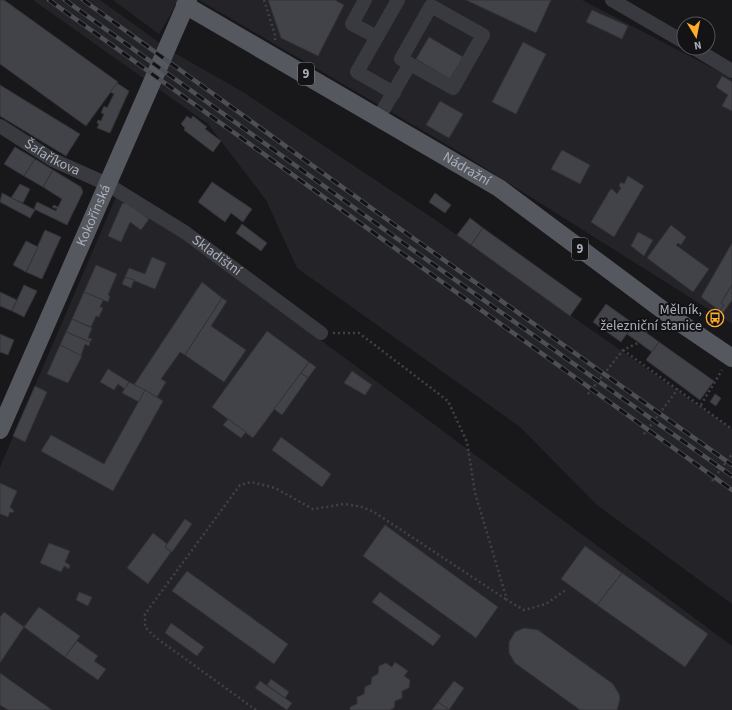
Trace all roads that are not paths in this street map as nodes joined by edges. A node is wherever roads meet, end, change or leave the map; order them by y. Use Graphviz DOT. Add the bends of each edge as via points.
graph roads {
  1 [pos="365,0"];
  2 [pos="398,0"];
  3 [pos="612,0"];
  4 [pos="187,2"];
  5 [pos="426,3"];
  6 [pos="377,37"];
  7 [pos="676,37"];
  8 [pos="707,56"];
  9 [pos="410,64"];
  10 [pos="732,71"];
  11 [pos="394,93"];
  12 [pos="379,117"];
  13 [pos="0,126"];
  14 [pos="107,184"];
  15 [pos="321,333"];
  16 [pos="728,363"];
  17 [pos="0,430"];
  1 -- 6 [label="street" via="352,24"];
  2 -- 6 [label="street"];
  3 -- 7 [label="street"];
  4 -- 12 [label="main road, Nádražní / 9"];
  4 -- 14 [label="main road, Kokořínská"];
  5 -- 9 [label="street" via="401,59"];
  5 -- 9 [label="street" via="483,36 453,88"];
  6 -- 11 [label="street" via="357,72"];
  8 -- 10 [label="street"];
  9 -- 11 [label="street"];
  11 -- 12 [label="street"];
  12 -- 16 [label="main road, Nádražní / 9" via="499,188 676,320"];
  13 -- 14 [label="street, Šafaříkova" via="53,160"];
  14 -- 15 [label="street, Skladištní" via="186,233"];
  14 -- 17 [label="main road, Kokořínská"];
}
